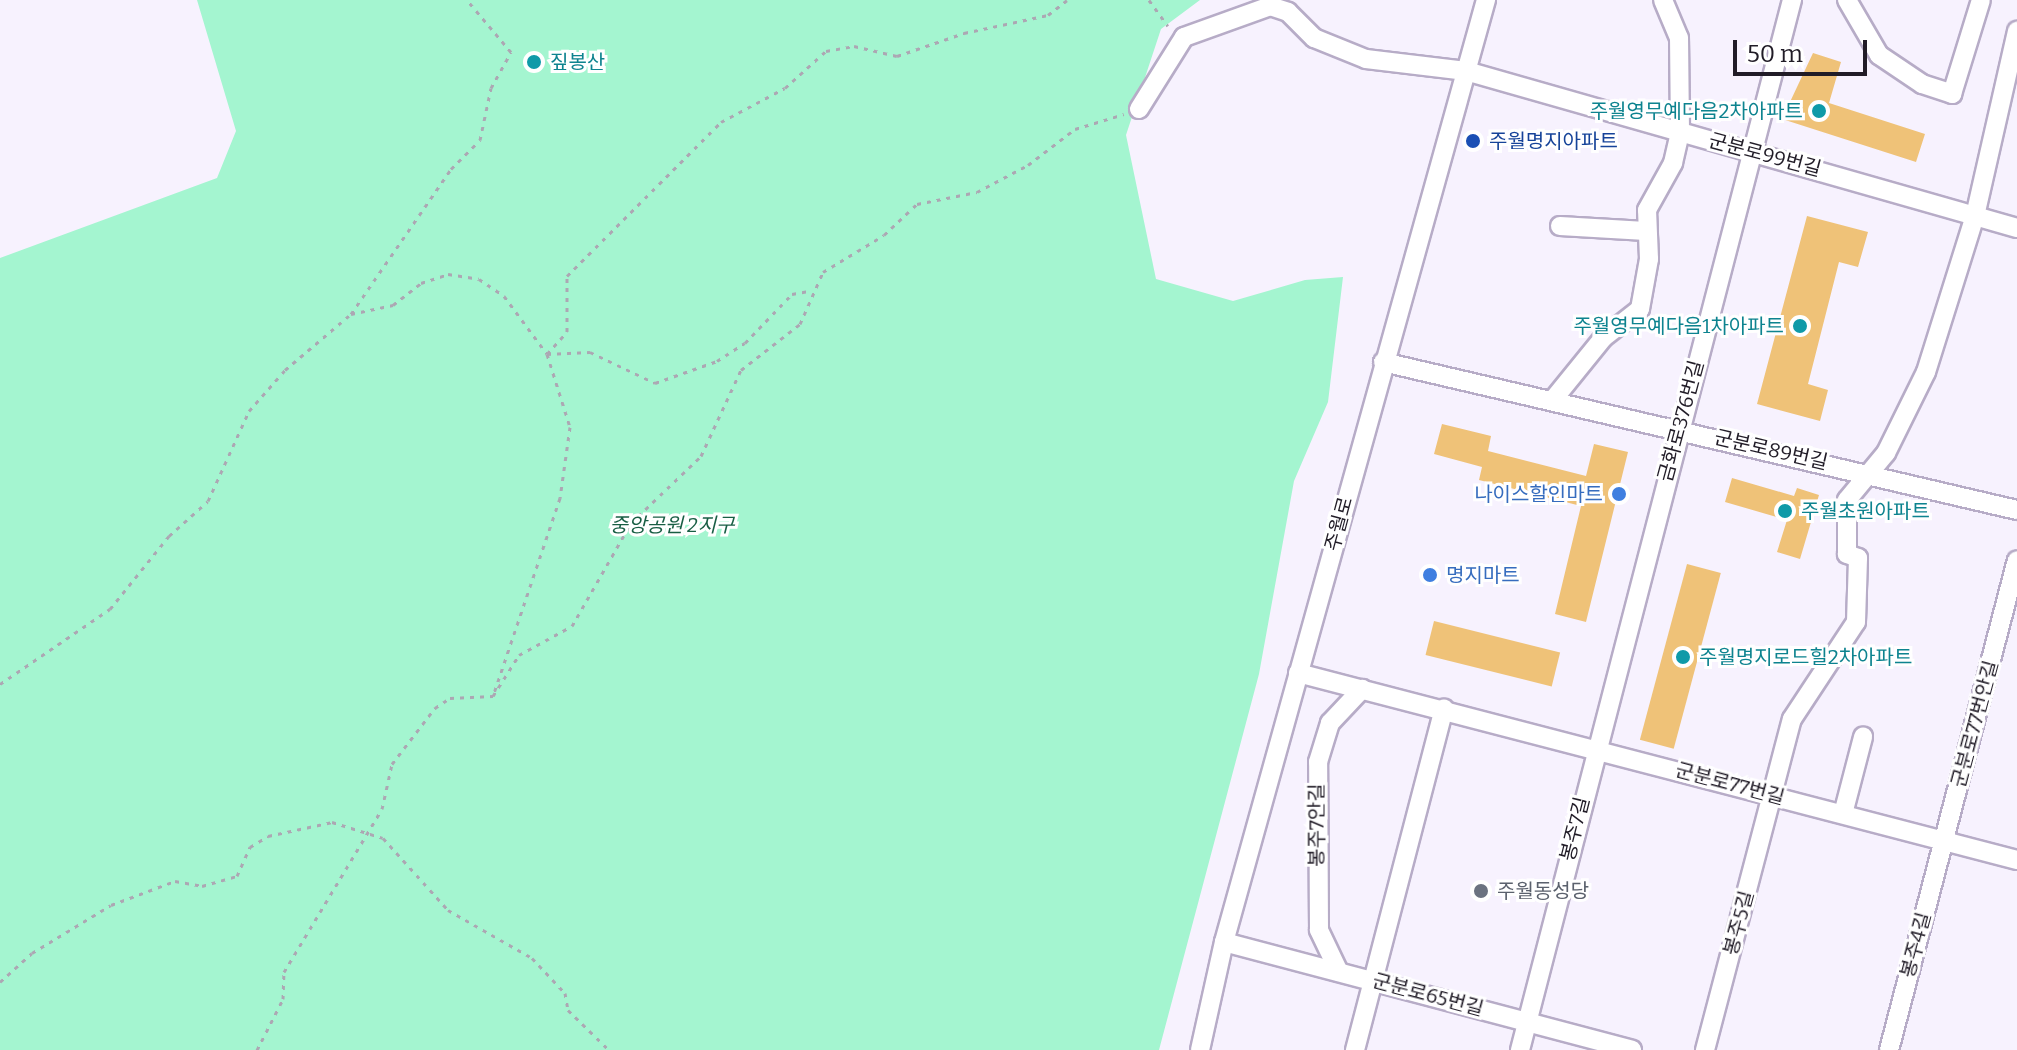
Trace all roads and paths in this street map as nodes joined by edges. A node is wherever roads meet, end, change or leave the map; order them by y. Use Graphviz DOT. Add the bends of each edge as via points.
graph roads {
  1 [pos="467,0"];
  2 [pos="1067,0"];
  3 [pos="1149,0"];
  4 [pos="1486,0"];
  5 [pos="1663,0"];
  6 [pos="1792,0"];
  7 [pos="1847,0"];
  8 [pos="1981,0"];
  9 [pos="2017,31"];
  10 [pos="1184,37"];
  11 [pos="1466,71"];
  12 [pos="1139,109"];
  13 [pos="1680,132"];
  14 [pos="1752,151"];
  15 [pos="1975,216"];
  16 [pos="1560,226"];
  17 [pos="2017,228"];
  18 [pos="1646,231"];
  19 [pos="809,291"];
  20 [pos="351,314"];
  21 [pos="547,354"];
  22 [pos="1383,362"];
  23 [pos="1552,401"];
  24 [pos="1679,429"];
  25 [pos="1865,472"];
  26 [pos="2017,510"];
  27 [pos="2017,560"];
  28 [pos="1298,673"];
  29 [pos="0,684"];
  30 [pos="1362,689"];
  31 [pos="493,696"];
  32 [pos="1444,708"];
  33 [pos="1863,737"];
  34 [pos="1595,748"];
  35 [pos="1772,795"];
  36 [pos="1843,814"];
  37 [pos="366,828"];
  38 [pos="1944,841"];
  39 [pos="2017,860"];
  40 [pos="1224,942"];
  41 [pos="1339,972"];
  42 [pos="1373,980"];
  43 [pos="0,982"];
  44 [pos="1527,1022"];
  45 [pos="257,1050"];
  46 [pos="609,1050"];
  47 [pos="1200,1050"];
  48 [pos="1355,1050"];
  49 [pos="1520,1050"];
  50 [pos="1632,1050"];
  51 [pos="1705,1050"];
  52 [pos="1889,1050"];
  1 -- 20 [label="path" via="508,41 509,64 491,88 480,140 451,169"];
  2 -- 21 [label="path" via="1048,15 897,56 854,46 826,51 785,88 721,122 567,276 567,332"];
  3 -- 10 [label="path"];
  4 -- 11 [label="street, 주월로"];
  5 -- 13 [label="street" via="1679,38"];
  6 -- 14 [label="street, 금화로376번길"];
  7 -- 8 [label="street" via="1879,55 1922,84 1952,94"];
  9 -- 15 [label="street"];
  10 -- 11 [label="street, 군분로99번길" via="1270,6 1288,12 1314,38 1366,59"];
  10 -- 12 [label="street"];
  11 -- 13 [label="street, 군분로99번길"];
  11 -- 22 [label="street, 주월로"];
  12 -- 19 [label="path" via="1075,129 1028,165 977,192 917,204 884,235 823,272"];
  13 -- 14 [label="street, 군분로99번길"];
  13 -- 18 [label="street" via="1673,163 1650,202"];
  14 -- 15 [label="street, 군분로99번길"];
  14 -- 24 [label="street, 금화로376번길"];
  15 -- 17 [label="street, 군분로99번길"];
  15 -- 25 [label="street" via="1915,400 1886,453"];
  16 -- 18 [label="street"];
  18 -- 23 [label="street" via="1649,259 1640,309 1603,338"];
  19 -- 21 [label="path" via="792,294 745,343 717,361 655,383 590,352"];
  19 -- 31 [label="path" via="800,324 741,370 701,456 631,523 572,626 519,655"];
  20 -- 21 [label="path" via="393,305 421,283 448,274 479,279 504,296"];
  20 -- 29 [label="path" via="249,411 208,501 169,536 110,609"];
  21 -- 31 [label="path" via="570,427 560,498"];
  22 -- 23 [label="street, 군분로89번길"];
  22 -- 28 [label="street, 주월로"];
  23 -- 24 [label="street, 군분로89번길"];
  24 -- 25 [label="street, 군분로89번길"];
  24 -- 34 [label="street, 금화로376번길"];
  25 -- 26 [label="street, 군분로89번길"];
  25 -- 35 [label="street, 봉주5길" via="1847,500 1847,554 1858,558 1856,622 1792,719"];
  27 -- 38 [label="street, 군분로77번안길"];
  28 -- 30 [label="street, 군분로77번길"];
  28 -- 40 [label="street, 주월로"];
  30 -- 32 [label="street, 군분로77번길"];
  30 -- 41 [label="street, 봉주7안길" via="1330,723 1318,762 1319,930"];
  31 -- 37 [label="path" via="450,698 435,708 392,764 382,809"];
  32 -- 34 [label="street, 군분로77번길"];
  32 -- 42 [label="street"];
  33 -- 36 [label="street"];
  34 -- 35 [label="street, 군분로77번길"];
  34 -- 44 [label="street, 봉주7길"];
  35 -- 36 [label="street, 군분로77번길"];
  35 -- 51 [label="street, 봉주5길"];
  36 -- 38 [label="street, 군분로77번길"];
  37 -- 43 [label="path" via="332,822 268,836 250,847 237,876 202,886 175,881 111,905 32,953"];
  37 -- 45 [label="path" via="284,972 283,999"];
  37 -- 46 [label="path" via="404,856 448,910 549,972 565,993 568,1010"];
  38 -- 39 [label="street, 군분로77번길"];
  38 -- 52 [label="street, 봉주4길"];
  40 -- 41 [label="street, 군분로65번길"];
  40 -- 47 [label="street, 주월로"];
  41 -- 42 [label="street, 군분로65번길"];
  42 -- 44 [label="street, 군분로65번길"];
  42 -- 48 [label="street"];
  44 -- 49 [label="street, 봉주7길"];
  44 -- 50 [label="street, 군분로65번길"];
}
